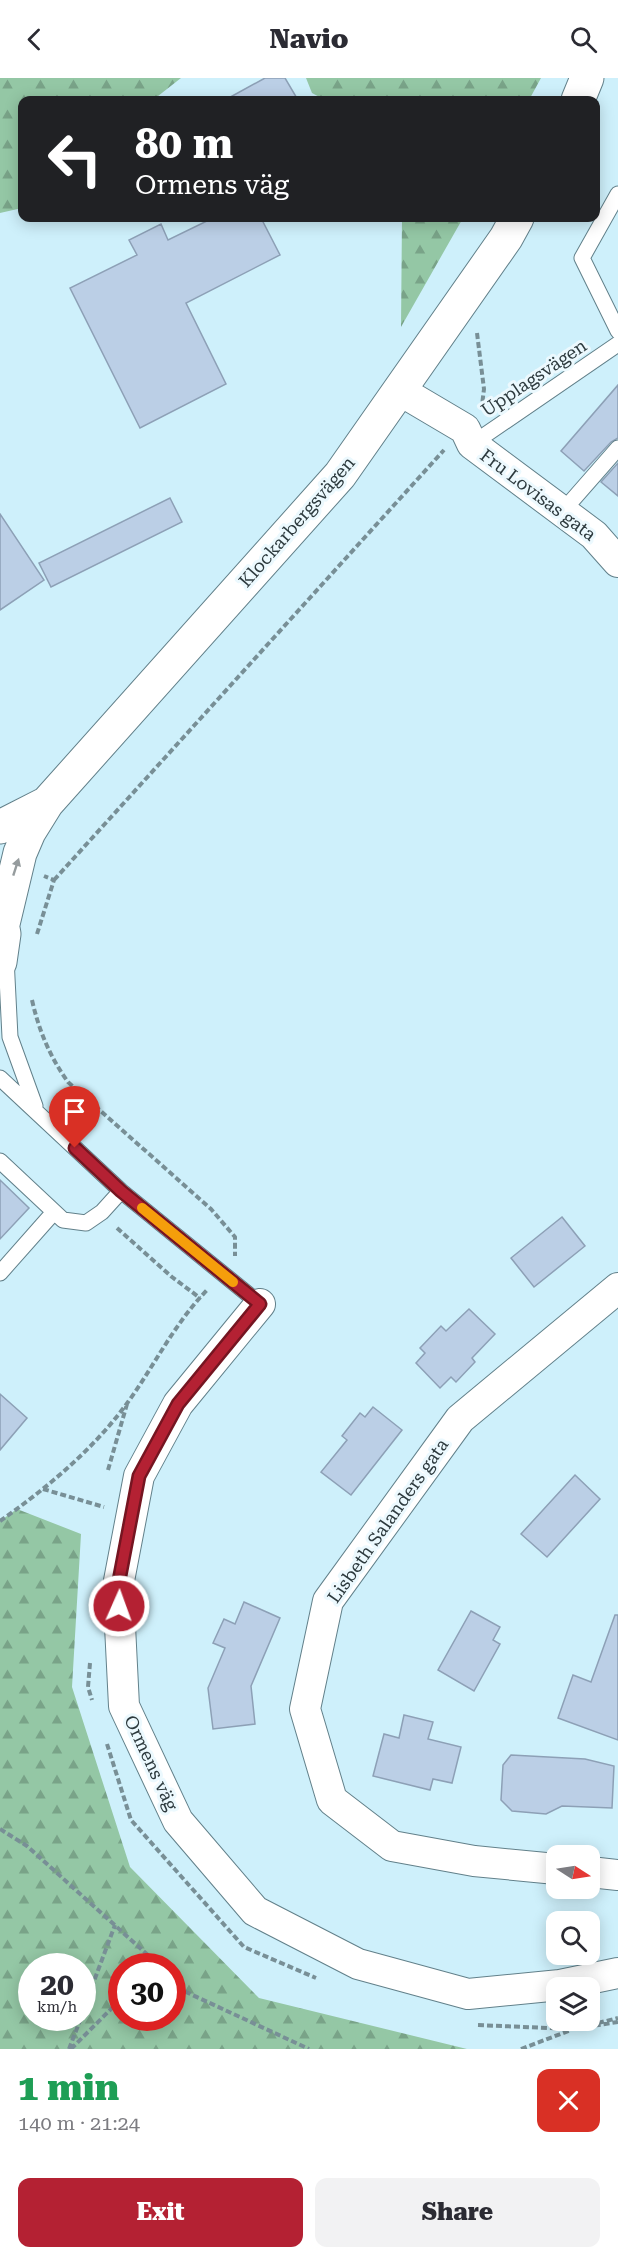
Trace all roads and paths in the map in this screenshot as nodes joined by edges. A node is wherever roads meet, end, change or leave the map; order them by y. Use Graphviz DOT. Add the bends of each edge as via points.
graph roads {
  1 [pos="587,78"];
  2 [pos="580,96"];
  3 [pos="618,194"];
  4 [pos="515,222"];
  5 [pos="477,328"];
  6 [pos="618,331"];
  7 [pos="618,344"];
  8 [pos="399,390"];
  9 [pos="468,437"];
  10 [pos="618,448"];
  11 [pos="562,512"];
  12 [pos="618,562"];
  13 [pos="47,803"];
  14 [pos="0,827"];
  15 [pos="54,880"];
  16 [pos="2,933"];
  17 [pos="0,1078"];
  18 [pos="36,1109"];
  19 [pos="0,1161"];
  20 [pos="121,1191"];
  21 [pos="54,1212"];
  22 [pos="102,1212"];
  23 [pos="0,1273"];
  24 [pos="618,1287"];
  25 [pos="200,1298"];
  26 [pos="260,1304"];
  27 [pos="127,1404"];
  28 [pos="108,1472"];
  29 [pos="42,1489"];
  30 [pos="106,1496"];
  31 [pos="105,1508"];
  32 [pos="17,1509"];
  33 [pos="104,1518"];
  34 [pos="0,1521"];
  35 [pos="91,1651"];
  36 [pos="95,1709"];
  37 [pos="106,1742"];
  38 [pos="0,1829"];
  39 [pos="546,1868"];
  40 [pos="600,1873"];
  41 [pos="618,1875"];
  42 [pos="115,1925"];
  43 [pos="144,1953"];
  44 [pos="618,1972"];
  45 [pos="96,1977"];
  46 [pos="318,1979"];
  47 [pos="186,1992"];
  48 [pos="108,2012"];
  49 [pos="618,2020"];
  50 [pos="472,2024"];
  51 [pos="600,2024"];
  52 [pos="546,2028"];
  53 [pos="76,2031"];
  54 [pos="567,2031"];
  55 [pos="70,2049"];
  56 [pos="309,2049"];
  57 [pos="521,2049"];
  1 -- 2 [label="main road"];
  3 -- 6 [label="lane" via="582,258"];
  4 -- 8 [label="main road, Klockarbergsvägen"];
  5 -- 9 [label="path" via="484,401"];
  7 -- 9 [label="lane, Upplagsvägen"];
  8 -- 9 [label="street, Fru Lovisas gata"];
  8 -- 13 [label="main road, Klockarbergsvägen" via="340,475"];
  9 -- 11 [label="street, Fru Lovisas gata"];
  9 -- 15 [label="path"];
  10 -- 11 [label="lane"];
  11 -- 12 [label="street, Fru Lovisas gata" via="594,536"];
  13 -- 14 [label="main road, Klockarbergsvägen"];
  16 -- 13 [label="main road, Klockarbergsvägen, one-way" via="20,854"];
  16 -- 18 [label="lane" via="10,1037"];
  17 -- 18 [label="lane, Ormens väg"];
  18 -- 20 [label="lane, Ormens väg"];
  19 -- 21 [label="lane"];
  20 -- 22 [label="lane"];
  20 -- 26 [label="lane, Ormens väg"];
  21 -- 22 [label="lane" via="63,1220 86,1222"];
  21 -- 23 [label="lane"];
  22 -- 25 [label="path"];
  24 -- 39 [label="street, Lisbeth Salanders gata" via="460,1419 327,1601 305,1709 332,1800 392,1846 474,1861"];
  26 -- 44 [label="street, Ormens väg" via="178,1404 139,1476 118,1586 124,1706 178,1821 255,1911 358,1964 468,1994 560,1985"];
  27 -- 28 [label="path"];
  29 -- 31 [label="path"];
  30 -- 31 [label="path"];
  31 -- 33 [label="path"];
  32 -- 34 [label="path"];
  35 -- 36 [label="path" via="88,1687"];
  37 -- 46 [label="path" via="131,1820 244,1947"];
  38 -- 42 [label="path" via="27,1846"];
  40 -- 41 [label="street"];
  42 -- 43 [label="path"];
  42 -- 45 [label="path"];
  47 -- 56 [label="path"];
  48 -- 55 [label="path"];
  49 -- 51 [label="path"];
  50 -- 52 [label="path"];
  53 -- 55 [label="path"];
  54 -- 57 [label="path"];
}
